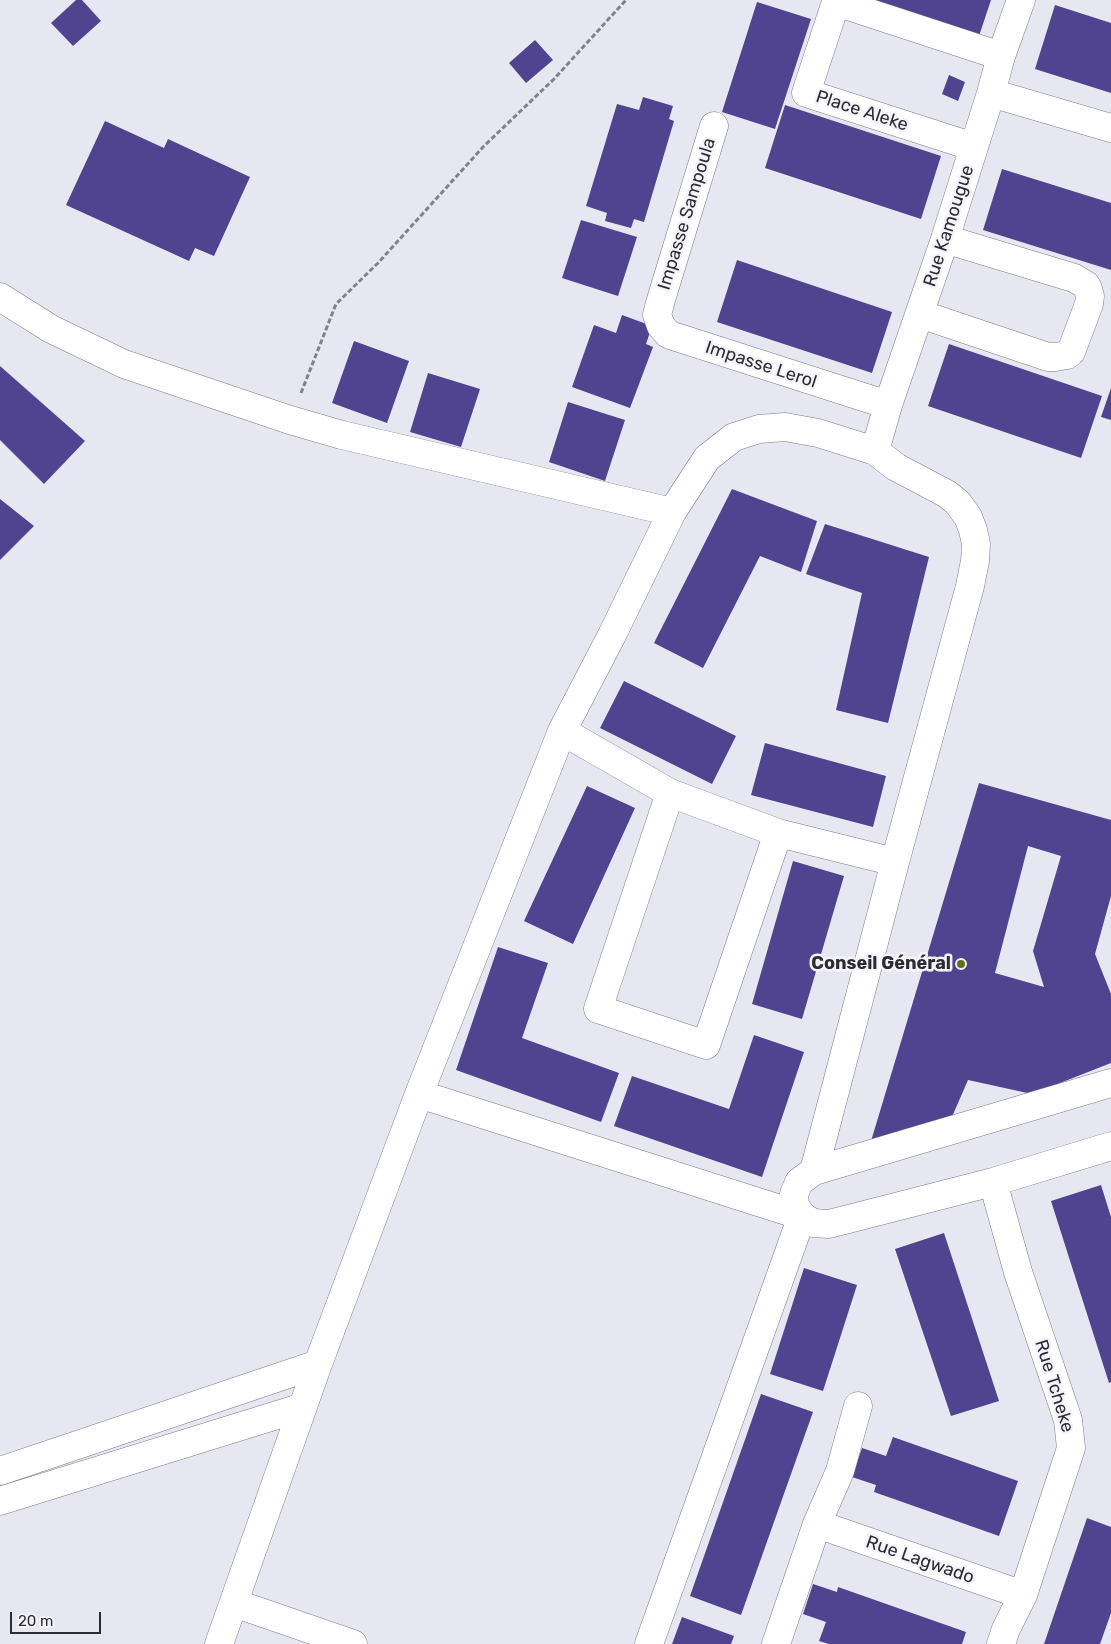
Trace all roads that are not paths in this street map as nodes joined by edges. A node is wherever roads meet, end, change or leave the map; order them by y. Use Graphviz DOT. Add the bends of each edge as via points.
graph roads {
  1 [pos="1021,0"];
  2 [pos="1001,56"];
  3 [pos="991,93"];
  4 [pos="714,126"];
  5 [pos="1111,128"];
  6 [pos="974,147"];
  7 [pos="945,239"];
  8 [pos="0,297"];
  9 [pos="660,303"];
  10 [pos="920,314"];
  11 [pos="888,405"];
  12 [pos="875,451"];
  13 [pos="672,512"];
  14 [pos="562,731"];
  15 [pos="670,793"];
  16 [pos="778,833"];
  17 [pos="895,862"];
  18 [pos="1111,1084"];
  19 [pos="419,1094"];
  20 [pos="1111,1146"];
  21 [pos="814,1171"];
  22 [pos="993,1182"];
  23 [pos="802,1216"];
  24 [pos="318,1364"];
  25 [pos="858,1406"];
  26 [pos="302,1407"];
  27 [pos="0,1471"];
  28 [pos="0,1500"];
  29 [pos="817,1524"];
  30 [pos="1023,1595"];
  31 [pos="234,1603"];
  32 [pos="219,1644"];
  33 [pos="353,1644"];
  34 [pos="649,1644"];
  35 [pos="776,1644"];
  36 [pos="1001,1644"];
  1 -- 2 [label="street, Rue Kamougue"];
  2 -- 3 [label="street, Rue Kamougue"];
  2 -- 6 [label="street, Place Aleke" via="836,2 806,93"];
  3 -- 5 [label="street"];
  3 -- 6 [label="street, Rue Kamougue"];
  4 -- 9 [label="street, Impasse Sampoula"];
  6 -- 7 [label="street, Rue Kamougue"];
  7 -- 10 [label="street, Rue Kamougue"];
  7 -- 10 [label="street" via="1074,278 1086,285 1090,304 1071,352 1055,357"];
  8 -- 13 [label="street" via="51,329 124,364 290,420"];
  9 -- 11 [label="street, Impasse Lerol" via="658,320 673,336"];
  10 -- 11 [label="street, Rue Kamougue"];
  11 -- 12 [label="street, Rue Kamougue"];
  12 -- 13 [label="street" via="818,433 785,427 758,429 734,437 707,458"];
  12 -- 17 [label="street" via="958,503 968,517 976,544 970,586"];
  13 -- 14 [label="street"];
  14 -- 15 [label="street"];
  14 -- 19 [label="street"];
  15 -- 16 [label="street"];
  15 -- 16 [label="street" via="598,1009 706,1046"];
  16 -- 17 [label="street"];
  17 -- 21 [label="street"];
  18 -- 21 [label="street"];
  19 -- 23 [label="street"];
  19 -- 24 [label="street"];
  20 -- 22 [label="street"];
  21 -- 23 [label="street" via="799,1182 794,1194 795,1206"];
  22 -- 23 [label="street" via="829,1224 813,1223"];
  22 -- 30 [label="street, Rue Tcheke" via="1018,1272 1068,1420 1071,1448"];
  23 -- 34 [label="street"];
  24 -- 26 [label="street"];
  24 -- 27 [label="street"];
  25 -- 29 [label="street" via="840,1471"];
  26 -- 28 [label="street"];
  26 -- 31 [label="street"];
  29 -- 30 [label="street, Rue Lagwado"];
  29 -- 35 [label="street"];
  30 -- 36 [label="street, Rue Tcheke"];
  31 -- 32 [label="street"];
  31 -- 33 [label="street"];
}
